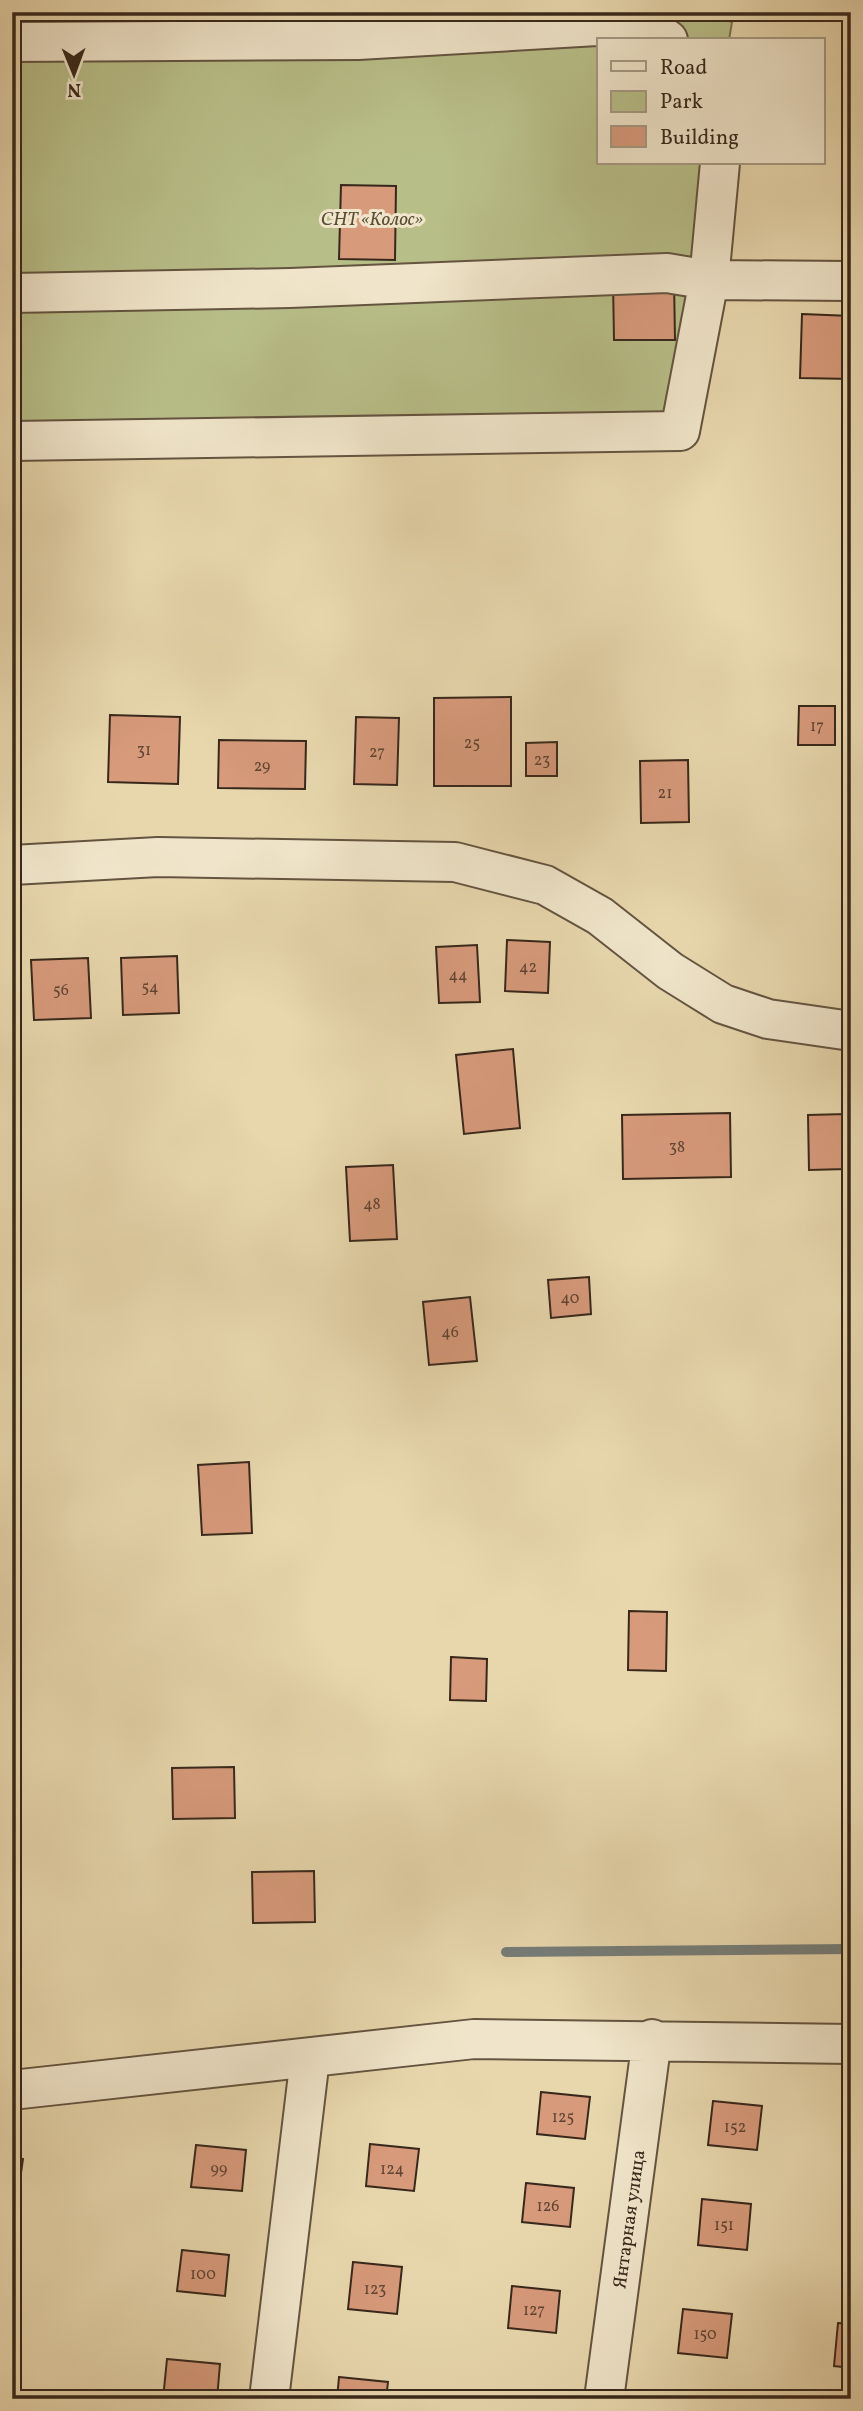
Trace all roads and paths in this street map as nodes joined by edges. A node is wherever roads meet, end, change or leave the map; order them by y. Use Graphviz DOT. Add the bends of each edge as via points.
graph roads {
  1 [pos="665,38"];
  2 [pos="12,43"];
  3 [pos="720,164"];
  4 [pos="709,280"];
  5 [pos="851,281"];
  6 [pos="12,293"];
  7 [pos="12,441"];
  8 [pos="12,866"];
  9 [pos="851,1031"];
  10 [pos="652,2039"];
  11 [pos="851,2044"];
  12 [pos="310,2059"];
  13 [pos="12,2090"];
  14 [pos="269,2399"];
  15 [pos="604,2399"];
  1 -- 2 [label="street" via="597,26 358,40"];
  3 -- 4 [label="street"];
  4 -- 5 [label="street"];
  4 -- 6 [label="street" via="667,273"];
  4 -- 7 [label="street" via="680,431"];
  8 -- 9 [label="street" via="158,857 455,862 545,885 600,916 670,971 723,1004 768,1019"];
  10 -- 11 [label="street"];
  10 -- 12 [label="street" via="474,2039"];
  10 -- 15 [label="street, Янтарная улица"];
  12 -- 13 [label="street"];
  12 -- 14 [label="street"];
}
